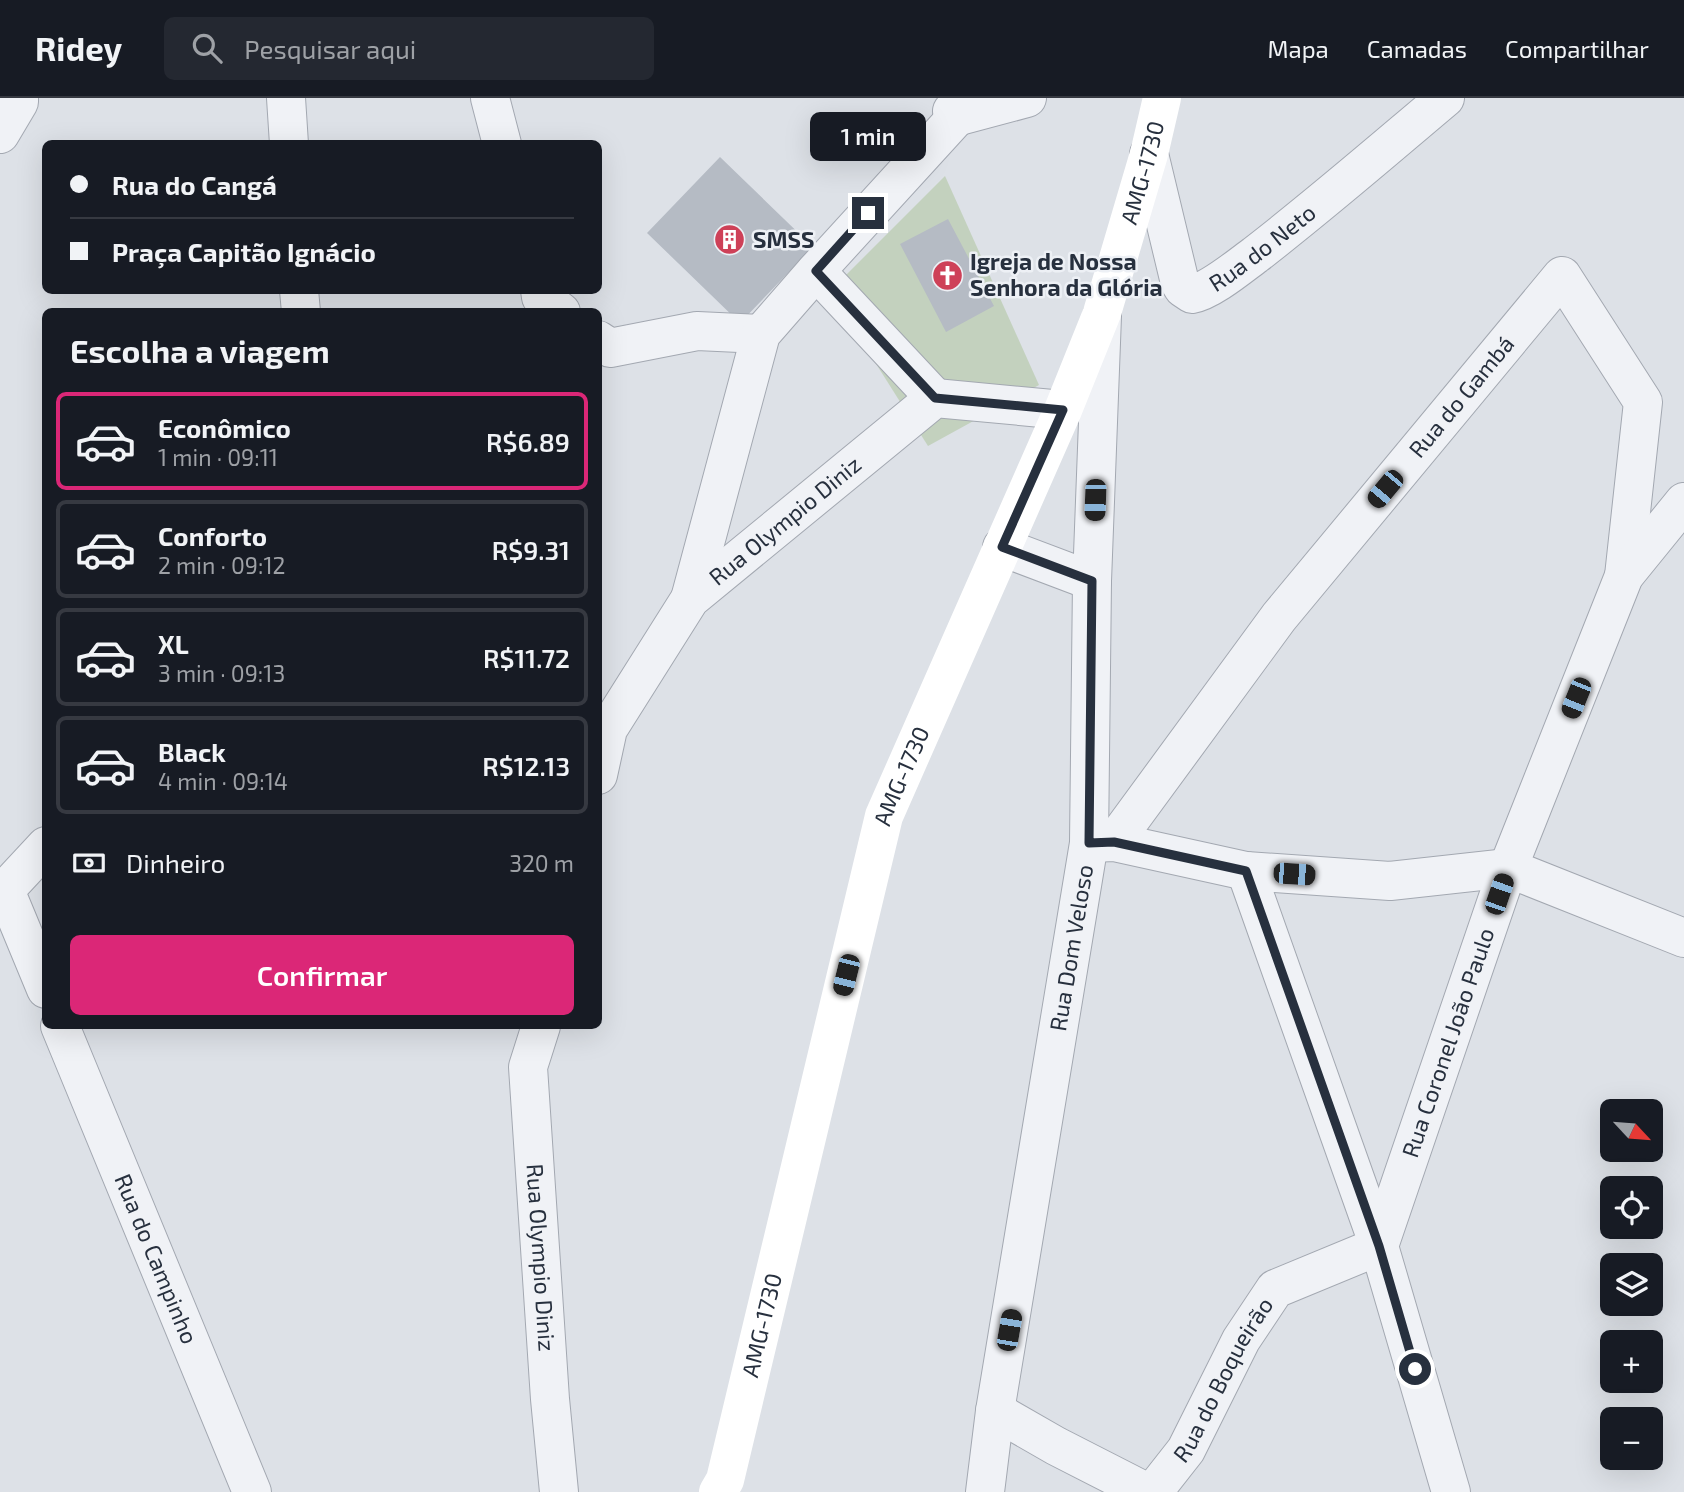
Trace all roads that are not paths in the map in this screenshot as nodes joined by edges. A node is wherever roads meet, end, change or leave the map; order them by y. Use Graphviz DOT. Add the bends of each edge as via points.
graph roads {
  1 [pos="286,98"];
  2 [pos="490,98"];
  3 [pos="1027,98"];
  4 [pos="1162,98"];
  5 [pos="1445,98"];
  6 [pos="19,100"];
  7 [pos="958,104"];
  8 [pos="0,134"];
  9 [pos="289,140"];
  10 [pos="501,140"];
  11 [pos="1149,154"];
  12 [pos="816,271"];
  13 [pos="541,294"];
  14 [pos="556,308"];
  15 [pos="1102,313"];
  16 [pos="761,334"];
  17 [pos="602,343"];
  18 [pos="935,398"];
  19 [pos="1063,410"];
  20 [pos="1684,502"];
  21 [pos="1002,547"];
  22 [pos="1624,576"];
  23 [pos="1092,581"];
  24 [pos="690,600"];
  25 [pos="602,757"];
  26 [pos="1101,843"];
  27 [pos="42,850"];
  28 [pos="1508,869"];
  29 [pos="1246,871"];
  30 [pos="2,889"];
  31 [pos="1684,938"];
  32 [pos="42,980"];
  33 [pos="61,1029"];
  34 [pos="540,1029"];
  35 [pos="1379,1246"];
  36 [pos="995,1411"];
  37 [pos="721,1488"];
  38 [pos="252,1492"];
  39 [pos="559,1492"];
  40 [pos="985,1492"];
  41 [pos="1146,1492"];
  42 [pos="1153,1492"];
  43 [pos="1451,1492"];
  1 -- 9 [label="street"];
  2 -- 10 [label="street"];
  3 -- 7 [label="street"];
  4 -- 11 [label="main road, AMG-1730"];
  5 -- 11 [label="street, Rua do Neto" via="1247,261 1192,294 1180,284"];
  6 -- 8 [label="street"];
  7 -- 12 [label="street"];
  11 -- 15 [label="main road, AMG-1730"];
  12 -- 16 [label="street"];
  12 -- 18 [label="street"];
  13 -- 14 [label="street"];
  15 -- 19 [label="main road, AMG-1730"];
  15 -- 23 [label="street, Rua Dom Veloso"];
  16 -- 17 [label="street" via="696,331 610,348"];
  16 -- 24 [label="street"];
  18 -- 19 [label="street"];
  18 -- 24 [label="street, Rua Olympio Diniz"];
  19 -- 21 [label="main road, AMG-1730"];
  20 -- 22 [label="street, Rua Coronel João Paulo"];
  21 -- 23 [label="street"];
  21 -- 37 [label="main road, AMG-1730" via="884,816"];
  22 -- 26 [label="street, Rua do Gambá" via="1643,402 1562,276 1279,617"];
  22 -- 28 [label="street, Rua Coronel João Paulo"];
  23 -- 26 [label="street, Rua Dom Veloso"];
  24 -- 25 [label="street, Rua Olympio Diniz" via="608,729"];
  26 -- 29 [label="street"];
  26 -- 36 [label="street, Rua Dom Veloso"];
  27 -- 30 [label="street"];
  28 -- 29 [label="street" via="1390,881"];
  28 -- 31 [label="street"];
  28 -- 35 [label="street, Rua Coronel João Paulo"];
  29 -- 35 [label="street"];
  30 -- 32 [label="street"];
  33 -- 38 [label="street, Rua do Campinho"];
  34 -- 39 [label="street, Rua Olympio Diniz" via="528,1067"];
  35 -- 42 [label="street, Rua do Boqueirão" via="1275,1289 1241,1340 1186,1450"];
  35 -- 43 [label="street"];
  36 -- 40 [label="street, Rua Dom Veloso"];
  36 -- 41 [label="street"];
}
